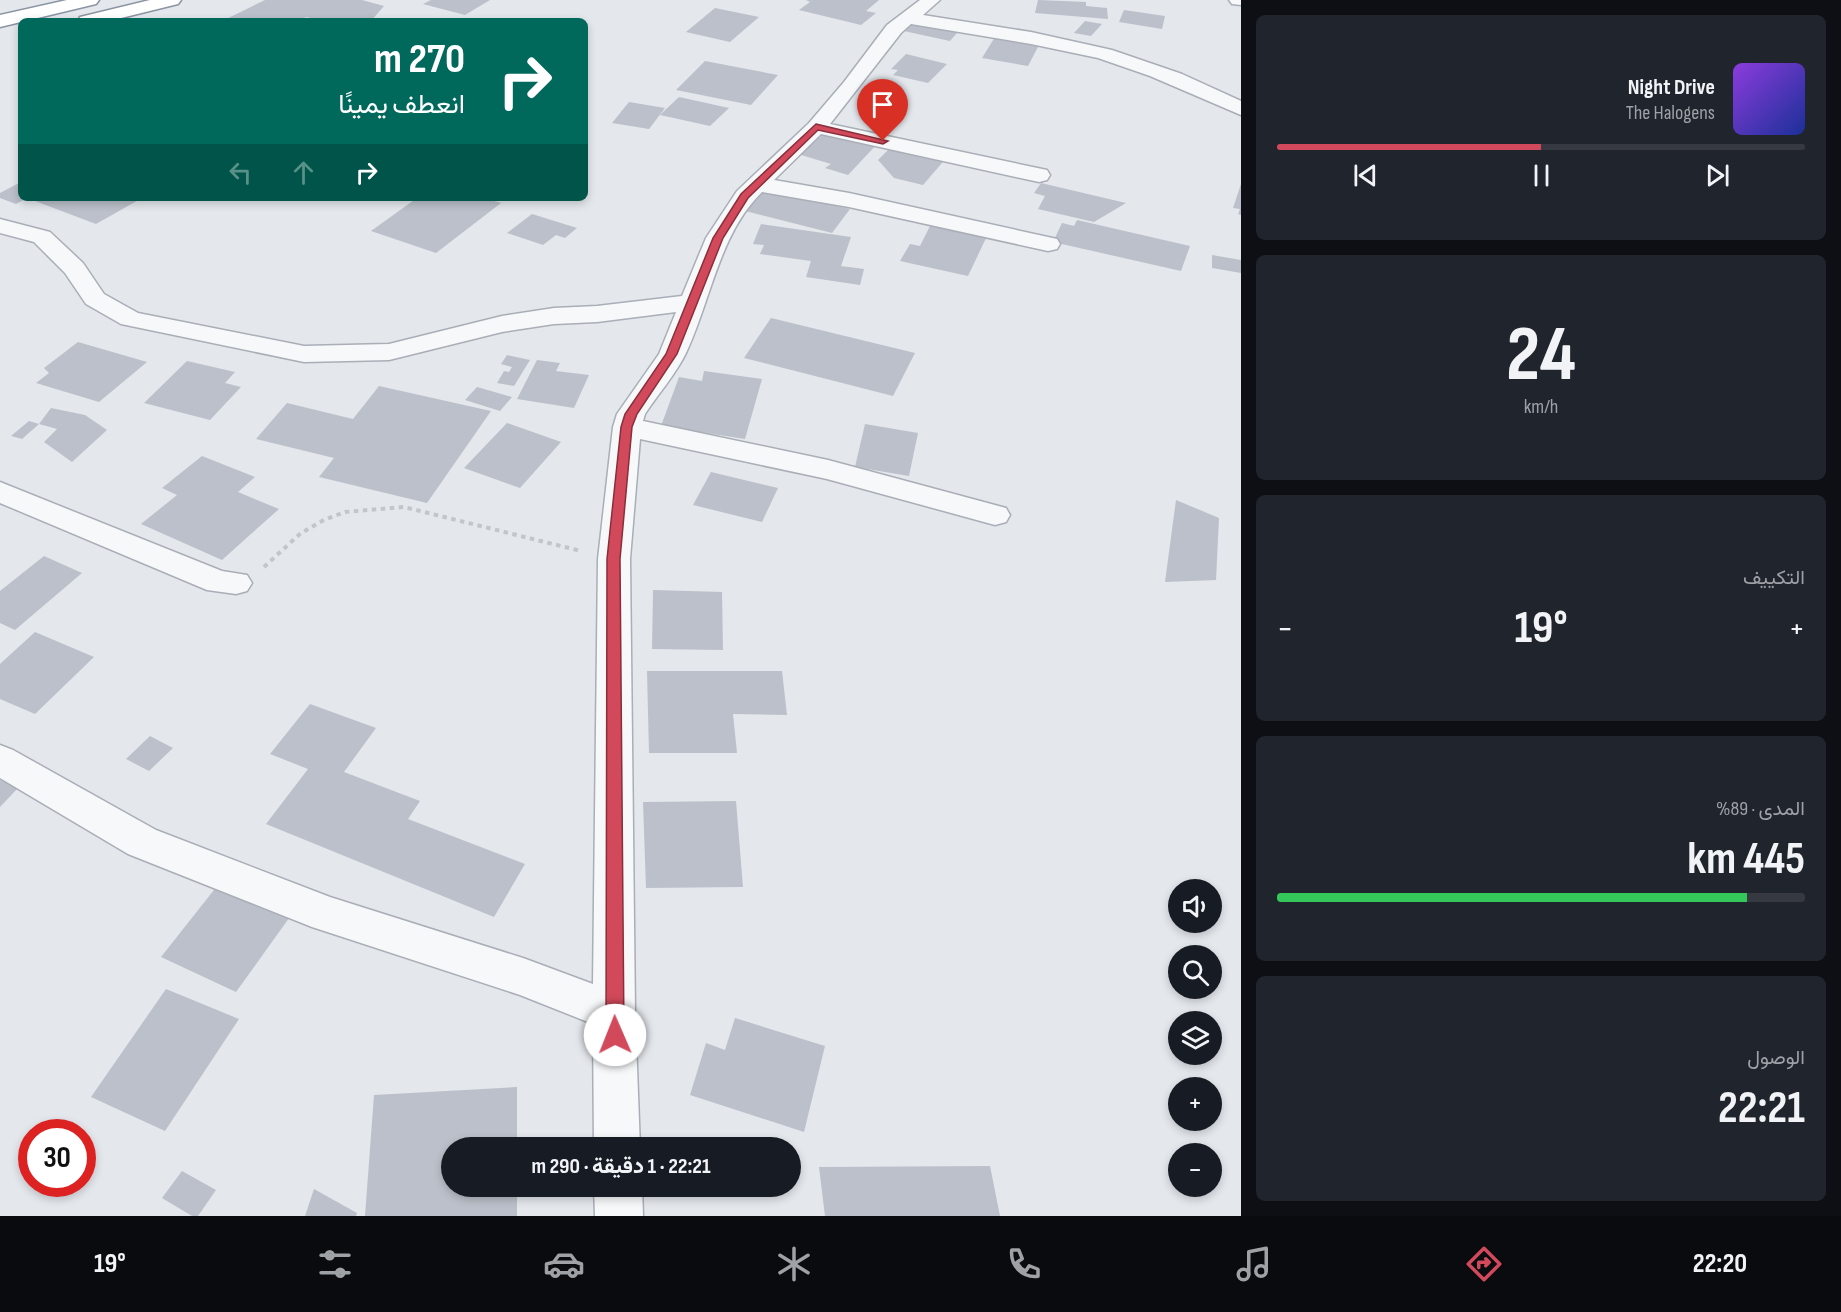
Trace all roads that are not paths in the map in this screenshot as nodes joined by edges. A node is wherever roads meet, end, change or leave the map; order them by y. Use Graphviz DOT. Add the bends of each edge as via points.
graph roads {
  1 [pos="90,0"];
  2 [pos="172,0"];
  3 [pos="931,0"];
  4 [pos="99,18"];
  5 [pos="906,18"];
  6 [pos="0,21"];
  7 [pos="1241,109"];
  8 [pos="816,127"];
  9 [pos="1039,175"];
  10 [pos="756,184"];
  11 [pos="0,226"];
  12 [pos="1048,244"];
  13 [pos="691,303"];
  14 [pos="627,427"];
  15 [pos="0,492"];
  16 [pos="995,515"];
  17 [pos="236,583"];
  18 [pos="0,760"];
  19 [pos="614,1012"];
  20 [pos="617,1137"];
  21 [pos="618,1197"];
  22 [pos="619,1216"];
  1 -- 6 [label="highway"];
  2 -- 4 [label="highway"];
  3 -- 5 [label="street"];
  5 -- 7 [label="street" via="1107,55"];
  5 -- 8 [label="street"];
  8 -- 9 [label="street"];
  8 -- 10 [label="street"];
  10 -- 12 [label="street" via="849,200"];
  10 -- 13 [label="street" via="718,238"];
  11 -- 13 [label="street" via="42,237 74,268 95,299 130,319 304,354 389,352 502,324"];
  13 -- 14 [label="street" via="672,354 631,414"];
  14 -- 16 [label="street" via="828,470"];
  14 -- 19 [label="street" via="614,559"];
  15 -- 17 [label="street" via="218,582"];
  18 -- 19 [label="street" via="142,842 326,914 523,977"];
  19 -- 20 [label="street"];
  21 -- 22 [label="street"];
}
